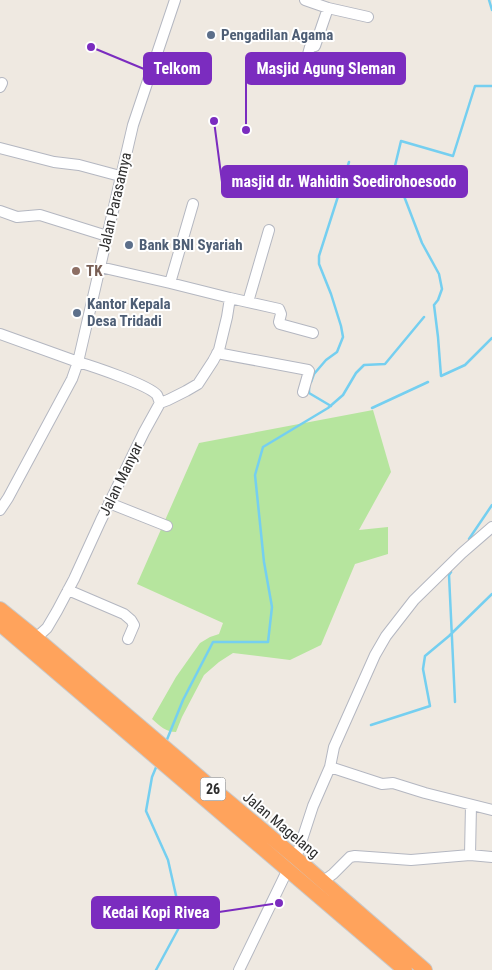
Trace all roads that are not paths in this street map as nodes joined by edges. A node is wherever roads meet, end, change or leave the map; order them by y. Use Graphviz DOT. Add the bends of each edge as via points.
graph roads {
  1 [pos="175,0"];
  2 [pos="305,0"];
  3 [pos="328,8"];
  4 [pos="368,17"];
  5 [pos="301,79"];
  6 [pos="0,148"];
  7 [pos="120,176"];
  8 [pos="193,204"];
  9 [pos="0,211"];
  10 [pos="270,230"];
  11 [pos="106,236"];
  12 [pos="100,266"];
  13 [pos="170,283"];
  14 [pos="230,298"];
  15 [pos="248,302"];
  16 [pos="313,333"];
  17 [pos="0,334"];
  18 [pos="217,353"];
  19 [pos="78,362"];
  20 [pos="303,392"];
  21 [pos="160,402"];
  22 [pos="109,503"];
  23 [pos="0,510"];
  24 [pos="168,526"];
  25 [pos="492,527"];
  26 [pos="68,590"];
  27 [pos="0,609"];
  28 [pos="0,624"];
  29 [pos="36,638"];
  30 [pos="128,639"];
  31 [pos="330,766"];
  32 [pos="471,805"];
  33 [pos="492,810"];
  34 [pos="470,855"];
  35 [pos="492,857"];
  36 [pos="292,864"];
  37 [pos="322,882"];
  38 [pos="239,970"];
  39 [pos="406,970"];
  40 [pos="425,970"];
  1 -- 7 [label="street, Jalan Parasamya" via="132,125"];
  2 -- 3 [label="street"];
  3 -- 4 [label="street"];
  3 -- 5 [label="street" via="315,46 310,47"];
  6 -- 7 [label="street"];
  7 -- 11 [label="street, Jalan Parasamya"];
  8 -- 13 [label="street"];
  9 -- 11 [label="street" via="17,217 40,215"];
  10 -- 15 [label="street"];
  11 -- 12 [label="street, Jalan Parasamya"];
  12 -- 13 [label="street"];
  12 -- 19 [label="street, Jalan Parasamya"];
  13 -- 14 [label="street"];
  14 -- 15 [label="street"];
  14 -- 18 [label="street"];
  15 -- 16 [label="street" via="279,309 280,324"];
  17 -- 19 [label="street"];
  18 -- 20 [label="street" via="308,370"];
  18 -- 21 [label="street" via="198,384"];
  19 -- 21 [label="street" via="145,387 157,395"];
  19 -- 23 [label="street, Jalan Parasamya" via="62,398"];
  21 -- 22 [label="street, Jalan Manyar"];
  22 -- 24 [label="street"];
  22 -- 26 [label="street, Jalan Manyar"];
  25 -- 31 [label="street" via="414,600 386,636 334,747"];
  26 -- 29 [label="street, Jalan Manyar" via="47,628"];
  26 -- 30 [label="street" via="124,614 134,625"];
  27 -- 29 [label="highway, Jalan Magelang / 26"];
  28 -- 36 [label="highway, Jalan Magelang / 26"];
  29 -- 36 [label="highway, Jalan Magelang / 26" via="211,787"];
  31 -- 32 [label="street" via="382,784 393,783"];
  31 -- 36 [label="street"];
  32 -- 33 [label="street"];
  32 -- 34 [label="street"];
  34 -- 35 [label="street"];
  34 -- 37 [label="street" via="411,860 355,856"];
  36 -- 37 [label="highway, Jalan Magelang / 26"];
  36 -- 38 [label="street"];
  36 -- 39 [label="highway, Jalan Magelang / 26"];
  37 -- 40 [label="highway, Jalan Magelang / 26"];
}
